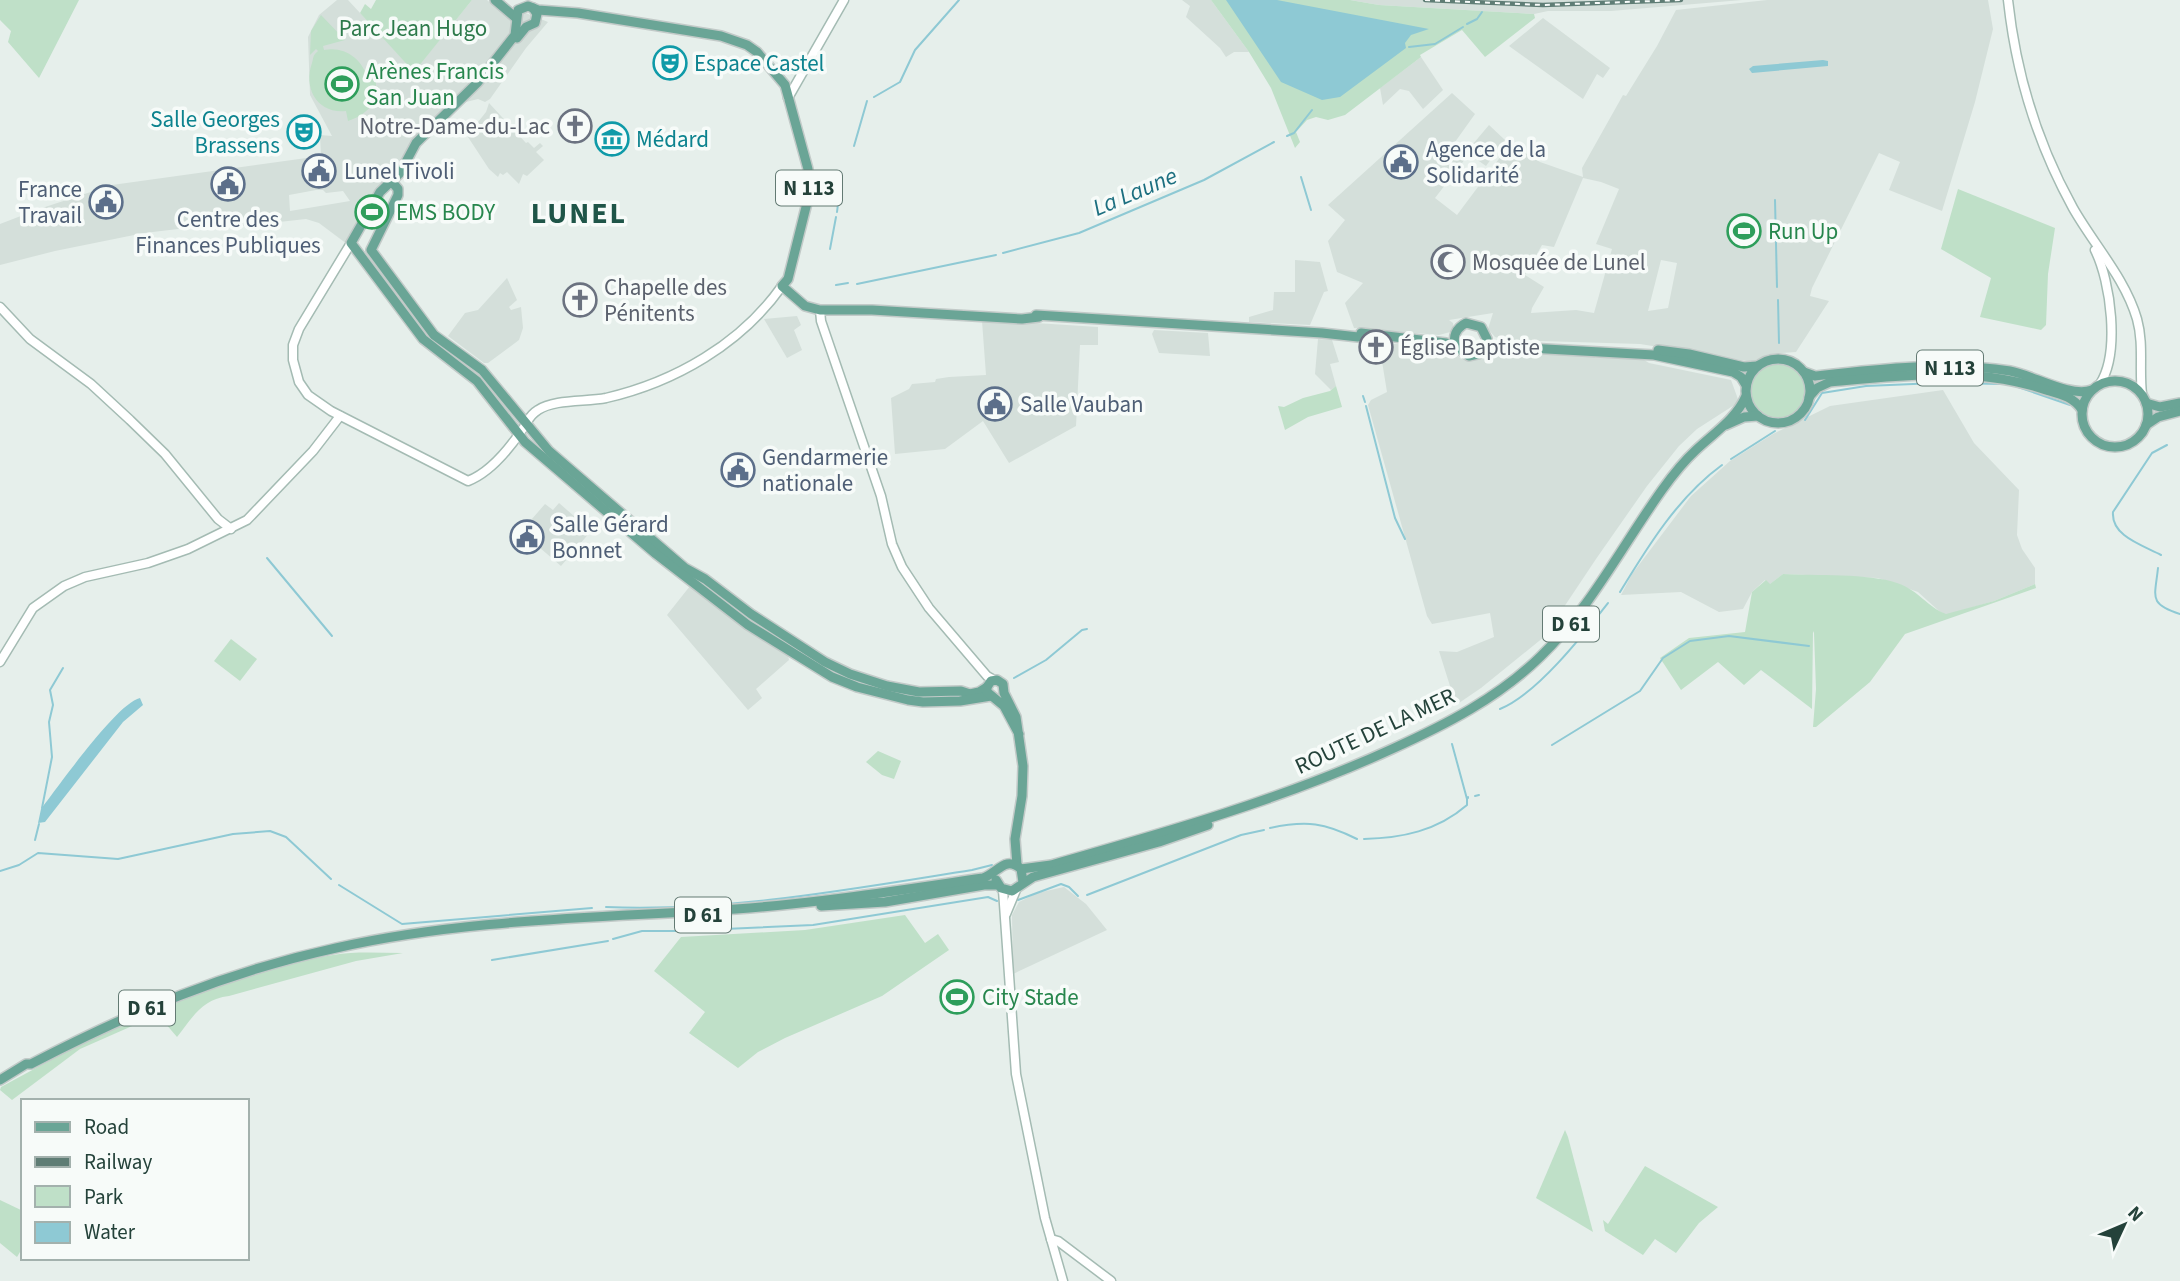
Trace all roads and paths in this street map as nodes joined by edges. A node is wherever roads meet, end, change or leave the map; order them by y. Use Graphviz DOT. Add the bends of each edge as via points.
graph roads {
  1 [pos="495,0"];
  2 [pos="844,0"];
  3 [pos="2008,0"];
  4 [pos="523,11"];
  5 [pos="789,86"];
  6 [pos="392,182"];
  7 [pos="2091,238"];
  8 [pos="351,243"];
  9 [pos="785,282"];
  10 [pos="0,307"];
  11 [pos="821,307"];
  12 [pos="1455,333"];
  13 [pos="1486,334"];
  14 [pos="434,335"];
  15 [pos="1397,337"];
  16 [pos="426,343"];
  17 [pos="1456,347"];
  18 [pos="1484,349"];
  19 [pos="1757,366"];
  20 [pos="1804,372"];
  21 [pos="2096,387"];
  22 [pos="1746,391"];
  23 [pos="1810,397"];
  24 [pos="2144,398"];
  25 [pos="2180,403"];
  26 [pos="2082,410"];
  27 [pos="2180,411"];
  28 [pos="340,416"];
  29 [pos="1758,416"];
  30 [pos="526,424"];
  31 [pos="2146,425"];
  32 [pos="1724,426"];
  33 [pos="519,435"];
  34 [pos="546,454"];
  35 [pos="218,519"];
  36 [pos="231,528"];
  37 [pos="219,533"];
  38 [pos="689,575"];
  39 [pos="11,646"];
  40 [pos="0,662"];
  41 [pos="0,672"];
  42 [pos="992,687"];
  43 [pos="977,699"];
  44 [pos="1022,755"];
  45 [pos="1251,806"];
  46 [pos="1015,839"];
  47 [pos="1005,864"];
  48 [pos="1019,867"];
  49 [pos="996,872"];
  50 [pos="1019,886"];
  51 [pos="1000,888"];
  52 [pos="1006,914"];
  53 [pos="602,918"];
  54 [pos="0,1082"];
  55 [pos="1051,1239"];
  56 [pos="1063,1281"];
  57 [pos="1111,1281"];
  1 -- 4 [label="main road, N 113" via="507,10"];
  2 -- 5 [label="main road"];
  3 -- 7 [label="main road" via="2015,57 2034,125"];
  4 -- 5 [label="main road, N 113" via="721,36 752,48"];
  4 -- 6 [label="main road" via="515,35 479,84 415,143"];
  5 -- 9 [label="main road, N 113" via="810,186"];
  6 -- 8 [label="main road" via="380,192"];
  6 -- 14 [label="main road" via="398,195 372,250"];
  7 -- 21 [label="main road" via="2104,275 2110,317 2107,366"];
  7 -- 24 [label="main road" via="2137,318"];
  8 -- 16 [label="main road"];
  8 -- 28 [label="main road" via="293,345 294,367 304,389"];
  9 -- 11 [label="main road"];
  9 -- 30 [label="main road" via="762,313 718,351 607,398 541,408"];
  10 -- 35 [label="main road" via="30,339 91,384 165,454"];
  11 -- 15 [label="main road" via="975,311"];
  11 -- 42 [label="main road" via="821,321 902,567"];
  12 -- 13 [label="main road" via="1471,323"];
  12 -- 15 [label="main road" via="1446,338"];
  12 -- 17 [label="main road"];
  13 -- 18 [label="main road"];
  13 -- 19 [label="main road" via="1511,342 1670,351"];
  14 -- 16 [label="main road"];
  14 -- 30 [label="main road" via="482,370"];
  15 -- 17 [label="main road"];
  16 -- 33 [label="main road" via="477,381"];
  17 -- 18 [label="main road" via="1469,356"];
  18 -- 22 [label="main road" via="1654,355 1733,372 1741,377"];
  19 -- 20 [label="main road" via="1780,359"];
  19 -- 22 [label="main road"];
  20 -- 21 [label="main road, N 113" via="1815,376 1909,368 1991,369 2079,392"];
  20 -- 23 [label="main road"];
  21 -- 24 [label="main road" via="2123,382"];
  21 -- 26 [label="main road"];
  22 -- 29 [label="main road"];
  22 -- 32 [label="main road, ROUTE DE LA MER / D 61" via="1742,404"];
  23 -- 26 [label="main road, N 113" via="1830,382 1941,374 2018,380 2070,397"];
  23 -- 29 [label="main road" via="1792,420 1777,423"];
  24 -- 25 [label="main road" via="2160,407"];
  24 -- 31 [label="main road"];
  26 -- 31 [label="main road" via="2088,431 2104,445 2126,445"];
  27 -- 31 [label="main road"];
  28 -- 33 [label="main road" via="468,481 491,465"];
  28 -- 36 [label="main road" via="263,504"];
  29 -- 32 [label="main road, ROUTE DE LA MER / D 61"];
  30 -- 33 [label="main road"];
  30 -- 34 [label="main road"];
  32 -- 45 [label="main road, ROUTE DE LA MER / D 61" via="1674,474 1565,631 1522,673 1431,731"];
  33 -- 34 [label="main road"];
  34 -- 38 [label="main road"];
  35 -- 36 [label="main road"];
  35 -- 37 [label="main road"];
  36 -- 37 [label="main road"];
  37 -- 39 [label="main road" via="148,564 64,586 33,608"];
  38 -- 42 [label="main road" via="850,674 919,692 975,693"];
  38 -- 43 [label="main road" via="748,625 842,682 908,700"];
  39 -- 40 [label="main road"];
  39 -- 41 [label="main road"];
  42 -- 43 [label="main road"];
  42 -- 44 [label="main road" via="1019,734"];
  43 -- 44 [label="main road" via="1002,709"];
  44 -- 46 [label="main road" via="1023,787"];
  45 -- 48 [label="main road, ROUTE DE LA MER / D 61" via="1051,865"];
  45 -- 50 [label="main road, ROUTE DE LA MER / D 61" via="1190,832 1033,877"];
  46 -- 47 [label="main road"];
  46 -- 48 [label="main road"];
  47 -- 48 [label="main road"];
  47 -- 49 [label="main road"];
  48 -- 50 [label="main road" via="1024,875"];
  49 -- 51 [label="main road"];
  49 -- 53 [label="main road, D 61" via="983,878 811,902"];
  50 -- 51 [label="main road"];
  50 -- 52 [label="main road"];
  51 -- 52 [label="main road"];
  51 -- 53 [label="main road, D 61" via="984,885 885,902"];
  52 -- 55 [label="main road" via="1016,1074"];
  53 -- 54 [label="main road, D 61" via="437,930 268,965 119,1019"];
  55 -- 56 [label="main road"];
  55 -- 57 [label="main road"];
}
